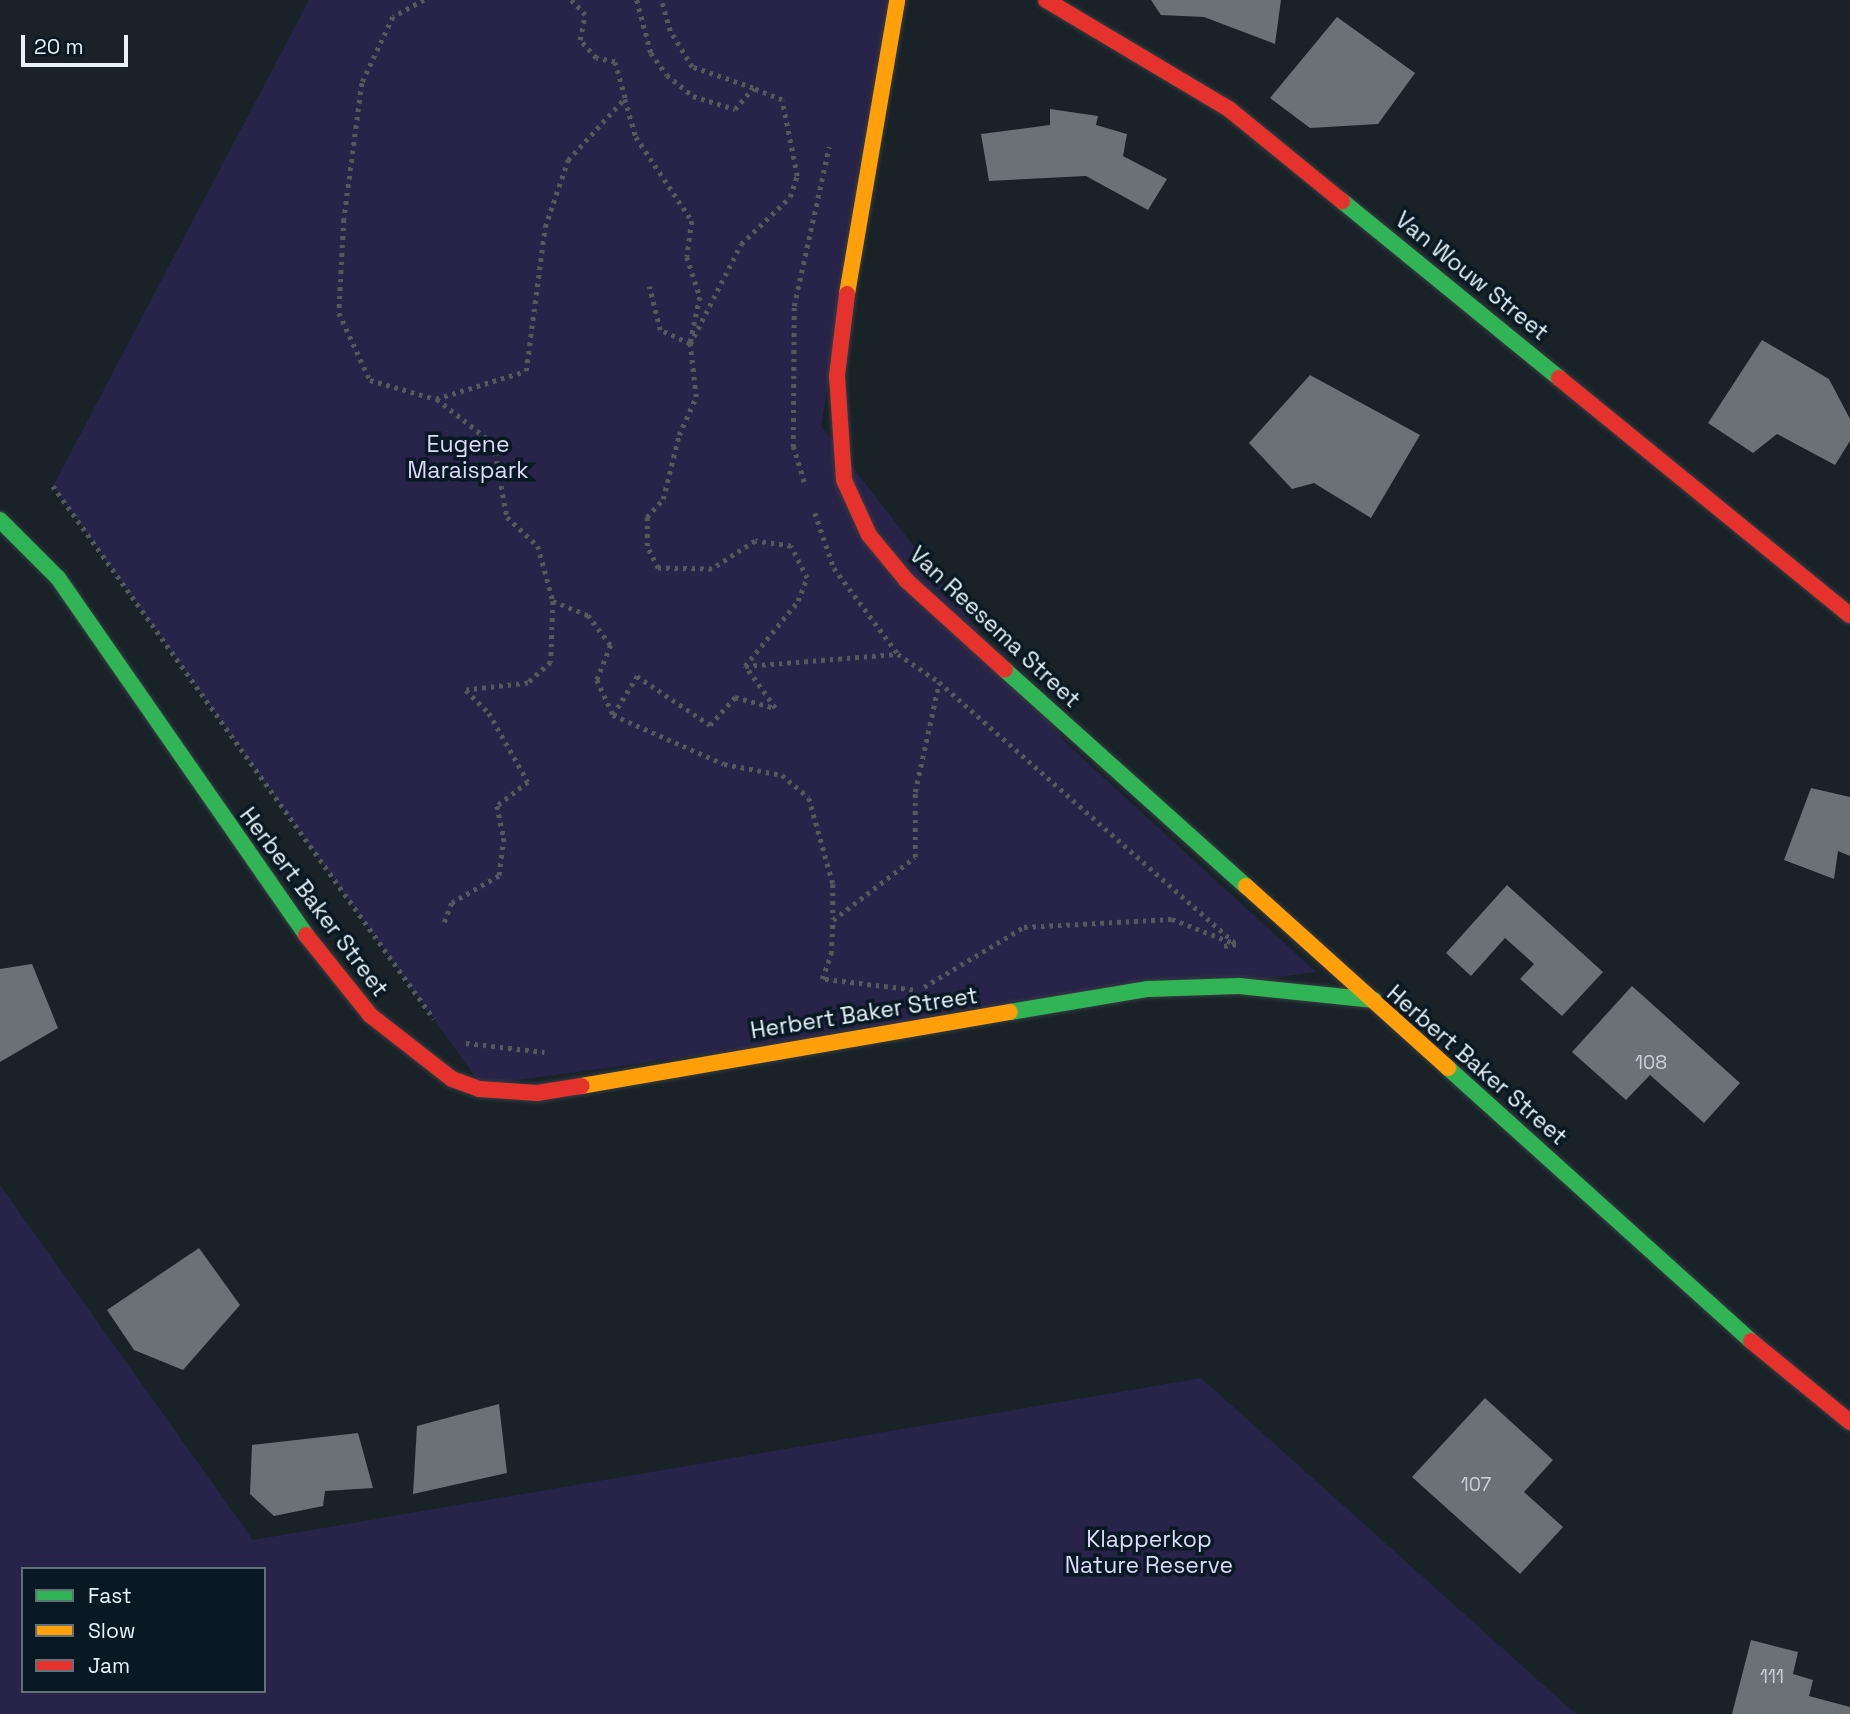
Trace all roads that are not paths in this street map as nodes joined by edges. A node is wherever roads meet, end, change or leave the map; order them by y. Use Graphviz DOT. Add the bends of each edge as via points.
graph roads {
  1 [pos="897,0"];
  2 [pos="1045,0"];
  3 [pos="0,520"];
  4 [pos="1850,615"];
  5 [pos="1374,1000"];
  6 [pos="1850,1422"];
  1 -- 5 [label="street, Van Reesema Street" via="855,232 837,376 844,480 869,535 907,581"];
  2 -- 4 [label="street, Van Wouw Street" via="1229,109"];
  3 -- 5 [label="street, Herbert Baker Street" via="58,578 280,903 370,1015 398,1042 461,1082 537,1093 1147,989 1239,986"];
  5 -- 6 [label="street, Herbert Baker Street" via="1794,1380"];
}
